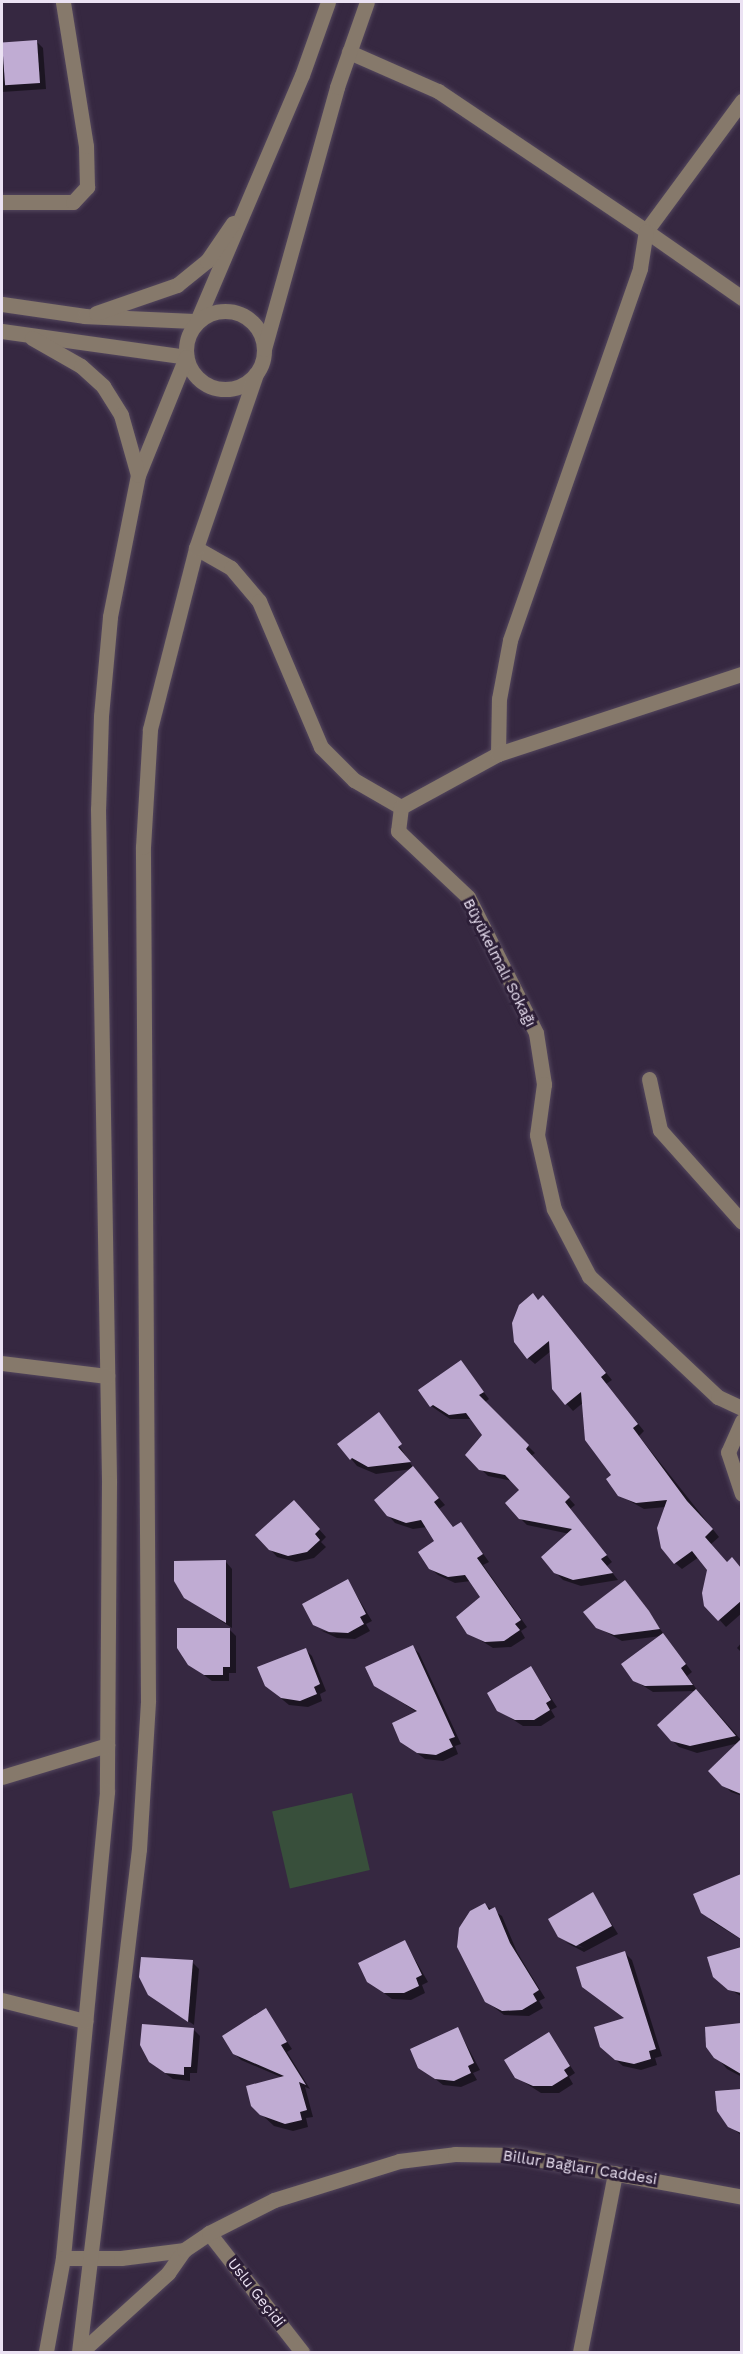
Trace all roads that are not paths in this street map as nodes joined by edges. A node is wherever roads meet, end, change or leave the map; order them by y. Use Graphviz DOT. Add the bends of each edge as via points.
graph roads {
  1 [pos="63,2"];
  2 [pos="328,2"];
  3 [pos="367,2"];
  4 [pos="349,52"];
  5 [pos="741,101"];
  6 [pos="252,196"];
  7 [pos="2,202"];
  8 [pos="646,231"];
  9 [pos="741,298"];
  10 [pos="2,304"];
  11 [pos="85,316"];
  12 [pos="197,321"];
  13 [pos="2,331"];
  14 [pos="24,334"];
  15 [pos="264,350"];
  16 [pos="186,357"];
  17 [pos="256,374"];
  18 [pos="138,475"];
  19 [pos="196,548"];
  20 [pos="741,674"];
  21 [pos="498,754"];
  22 [pos="401,807"];
  23 [pos="649,1079"];
  24 [pos="741,1222"];
  25 [pos="2,1363"];
  26 [pos="107,1376"];
  27 [pos="741,1408"];
  28 [pos="741,1421"];
  29 [pos="741,1494"];
  30 [pos="107,1745"];
  31 [pos="2,1777"];
  32 [pos="2,2000"];
  33 [pos="85,2021"];
  34 [pos="615,2173"];
  35 [pos="741,2197"];
  36 [pos="209,2233"];
  37 [pos="184,2250"];
  38 [pos="63,2258"];
  39 [pos="93,2258"];
  40 [pos="46,2352"];
  41 [pos="80,2352"];
  42 [pos="302,2352"];
  43 [pos="580,2352"];
  1 -- 7 [label="street" via="86,146 87,187 73,202"];
  2 -- 6 [label="street"];
  3 -- 4 [label="street"];
  4 -- 8 [label="street" via="438,91"];
  4 -- 15 [label="street"];
  5 -- 8 [label="street"];
  6 -- 11 [label="street" via="207,261 177,285 143,300"];
  6 -- 12 [label="street"];
  8 -- 9 [label="street"];
  8 -- 21 [label="street" via="640,268 510,640 499,699"];
  10 -- 11 [label="street"];
  11 -- 12 [label="street"];
  12 -- 15 [label="street" via="221,310 240,314 256,325"];
  12 -- 16 [label="street" via="187,338"];
  13 -- 14 [label="street"];
  14 -- 16 [label="street"];
  14 -- 18 [label="street" via="81,366 103,386 121,415"];
  15 -- 17 [label="street"];
  16 -- 17 [label="street" via="194,374 209,387 235,388"];
  16 -- 18 [label="street"];
  17 -- 19 [label="street"];
  18 -- 26 [label="street" via="110,617 99,759"];
  19 -- 22 [label="street" via="231,568 259,601 321,747 354,780"];
  19 -- 39 [label="street" via="150,729 145,799 148,1700 139,1849"];
  20 -- 21 [label="street"];
  21 -- 22 [label="street"];
  22 -- 27 [label="street, Büyükelmalı Sokağı" via="398,831 468,897 536,1033 544,1084 537,1135 554,1209 589,1276 718,1397"];
  23 -- 24 [label="street" via="660,1130"];
  25 -- 26 [label="street"];
  26 -- 30 [label="street"];
  28 -- 29 [label="street" via="728,1452"];
  30 -- 31 [label="street"];
  30 -- 33 [label="street" via="107,1792"];
  32 -- 33 [label="street"];
  33 -- 38 [label="street"];
  34 -- 35 [label="street, Billur Bağları Caddesi"];
  34 -- 36 [label="street, Billur Bağları Caddesi" via="514,2155 455,2154 399,2161 274,2200"];
  34 -- 43 [label="street"];
  36 -- 37 [label="street, Billur Bağları Caddesi"];
  36 -- 42 [label="street, Uslu Geçidi"];
  37 -- 39 [label="street, Billur Bağları Caddesi"];
  37 -- 41 [label="street, Billur Bağları Caddesi" via="168,2273"];
  38 -- 39 [label="street, Billur Bağları Caddesi"];
  38 -- 40 [label="street"];
  39 -- 41 [label="street"];
}
